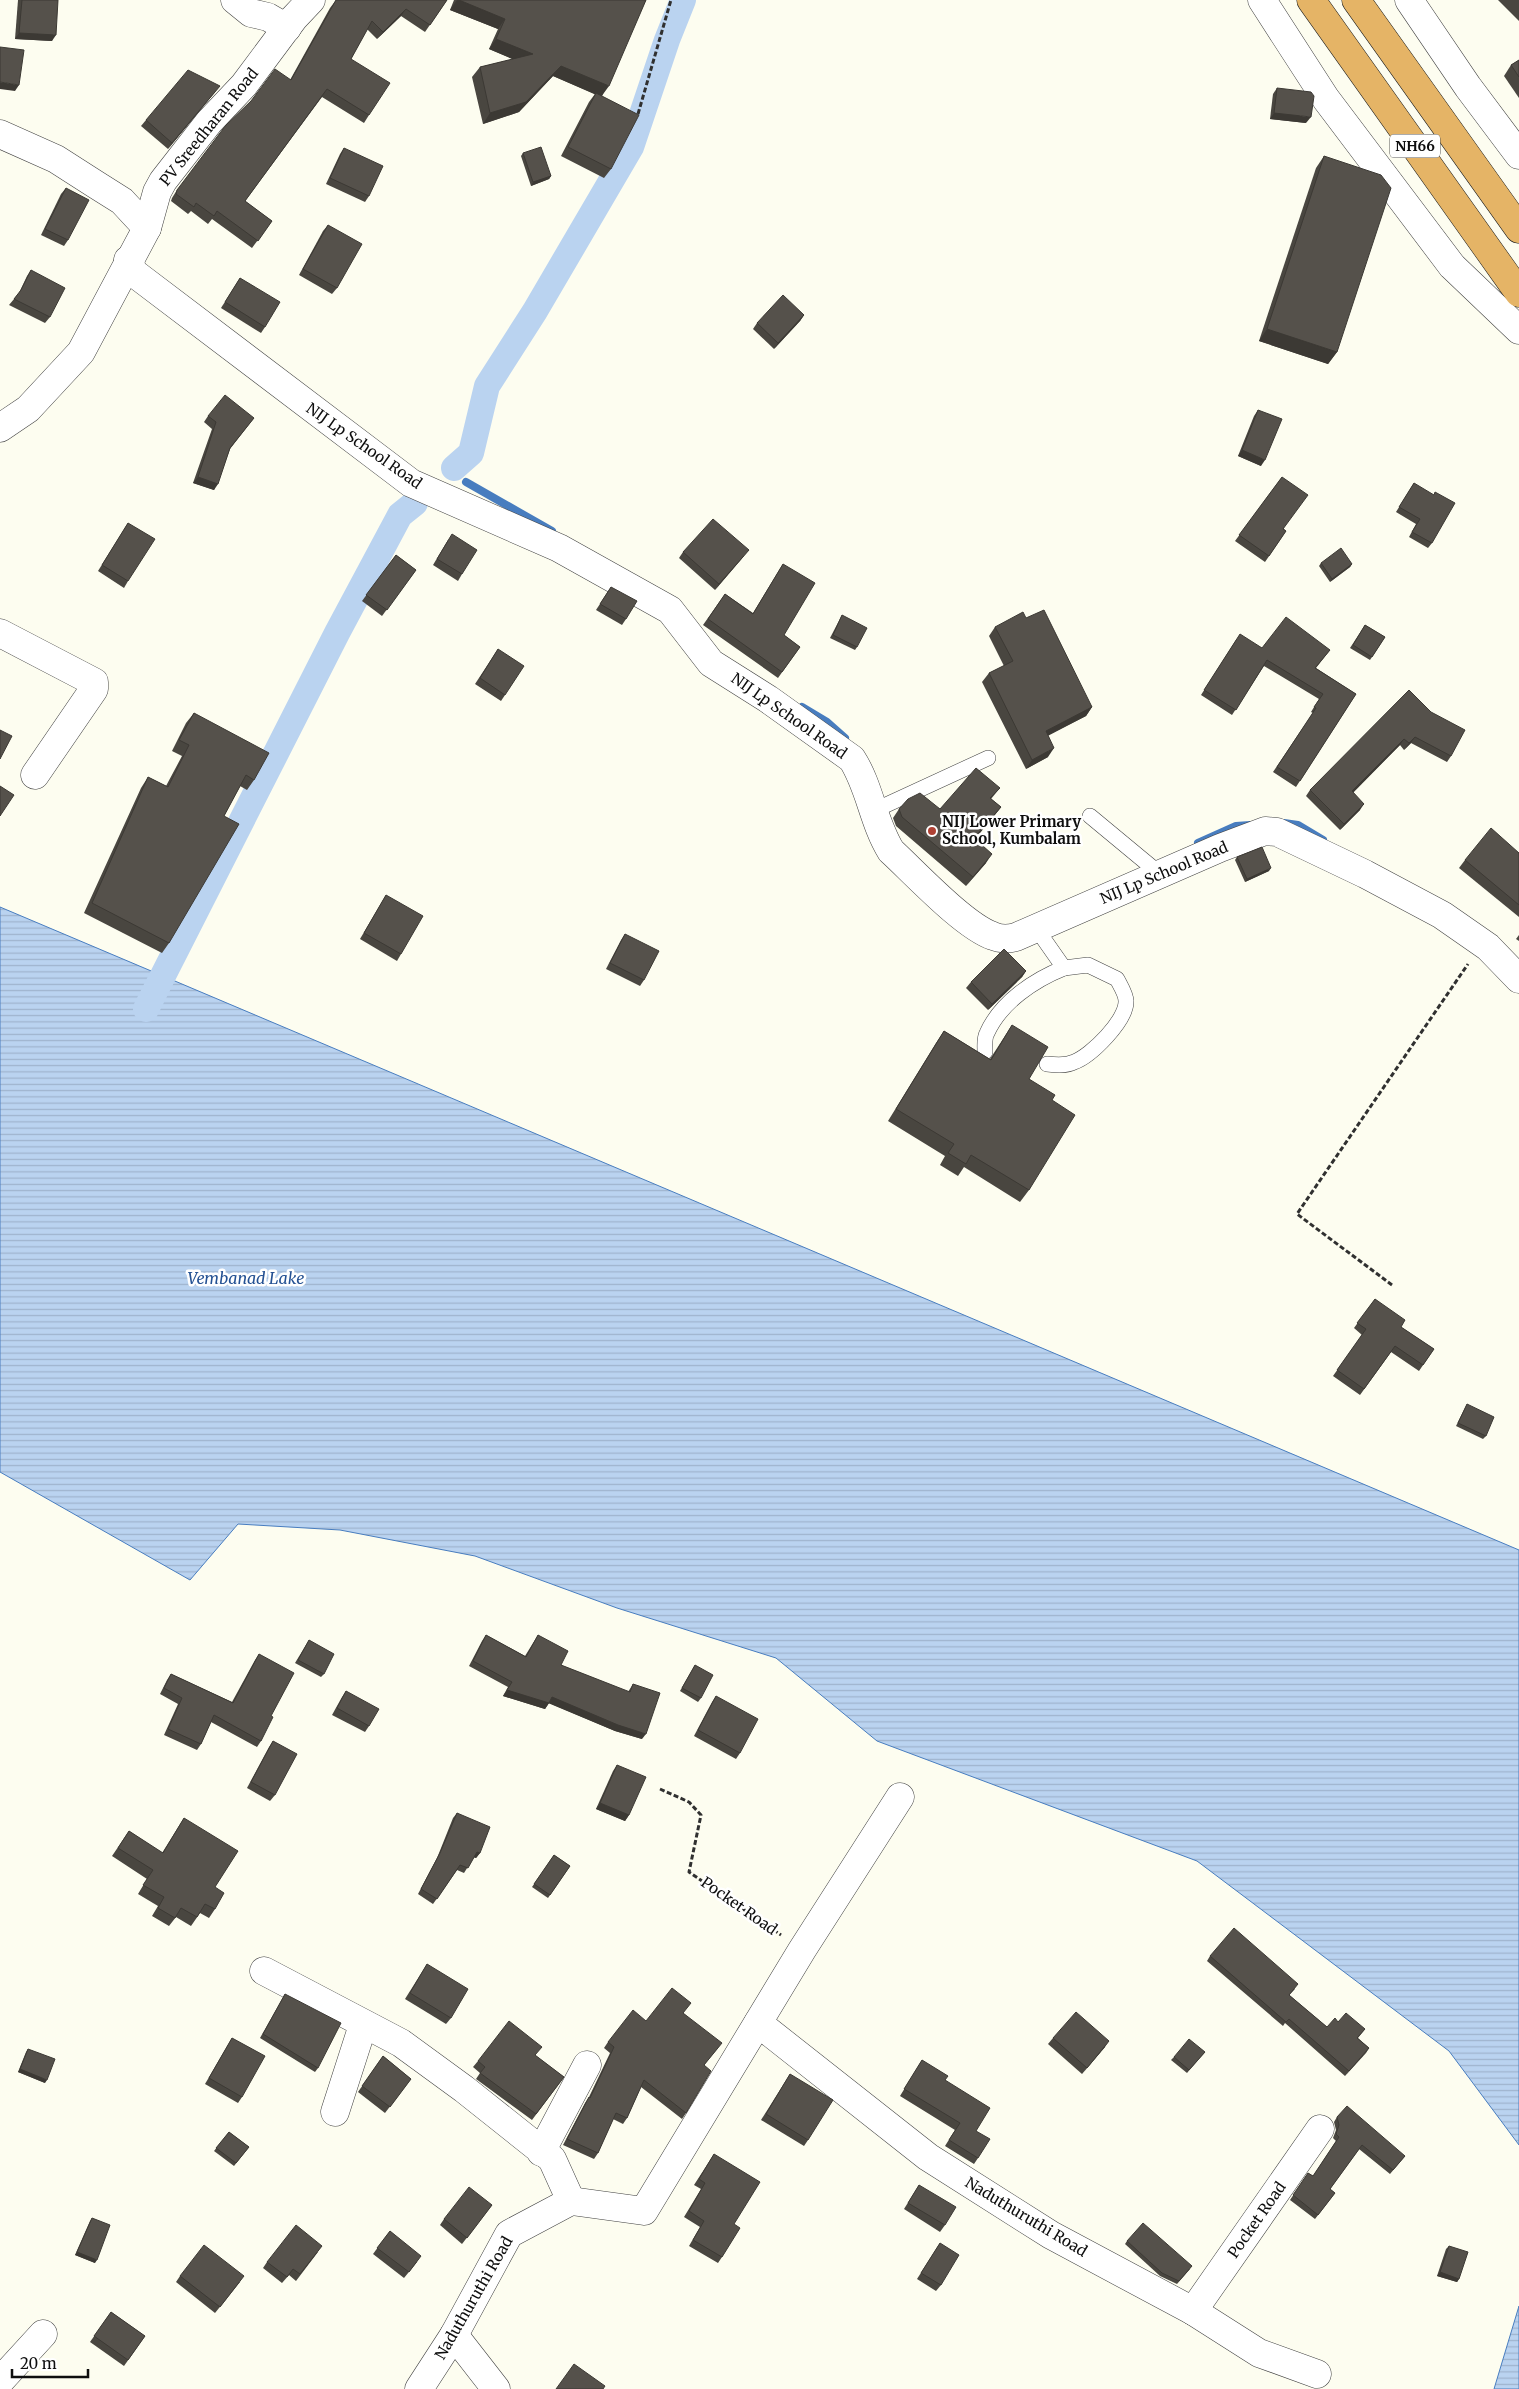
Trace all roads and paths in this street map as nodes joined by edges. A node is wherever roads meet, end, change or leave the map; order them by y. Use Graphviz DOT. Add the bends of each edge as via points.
graph roads {
  1 [pos="235,0"];
  2 [pos="311,0"];
  3 [pos="671,0"];
  4 [pos="1262,0"];
  5 [pos="1311,0"];
  6 [pos="1356,0"];
  7 [pos="1409,0"];
  8 [pos="286,28"];
  9 [pos="638,114"];
  10 [pos="0,134"];
  11 [pos="1519,155"];
  12 [pos="147,228"];
  13 [pos="1519,229"];
  14 [pos="128,260"];
  15 [pos="1519,293"];
  16 [pos="1519,330"];
  17 [pos="0,428"];
  18 [pos="0,633"];
  19 [pos="988,758"];
  20 [pos="36,775"];
  21 [pos="872,811"];
  22 [pos="1090,816"];
  23 [pos="1160,874"];
  24 [pos="1036,928"];
  25 [pos="1482,943"];
  26 [pos="1064,968"];
  27 [pos="1519,979"];
  28 [pos="985,1052"];
  29 [pos="1047,1064"];
  30 [pos="1392,1285"];
  31 [pos="660,1789"];
  32 [pos="900,1797"];
  33 [pos="802,1950"];
  34 [pos="264,1971"];
  35 [pos="758,2023"];
  36 [pos="363,2025"];
  37 [pos="587,2065"];
  38 [pos="334,2112"];
  39 [pos="1320,2129"];
  40 [pos="541,2152"];
  41 [pos="571,2201"];
  42 [pos="1193,2311"];
  43 [pos="43,2334"];
  44 [pos="454,2335"];
  45 [pos="1317,2374"];
  46 [pos="0,2382"];
  47 [pos="419,2389"];
  48 [pos="496,2389"];
  1 -- 8 [label="street" via="251,13 268,17"];
  2 -- 8 [label="street, PV Sreedharan Road"];
  3 -- 9 [label="path"];
  4 -- 16 [label="street" via="1326,99 1452,266"];
  5 -- 15 [label="highway, NH66"];
  6 -- 13 [label="highway, NH66"];
  7 -- 11 [label="street"];
  8 -- 12 [label="street, PV Sreedharan Road" via="244,85 209,122 163,181"];
  10 -- 12 [label="street" via="72,169 122,201"];
  12 -- 14 [label="street, PV Sreedharan Road"];
  14 -- 17 [label="street, PV Sreedharan Road" via="80,352 28,409"];
  14 -- 21 [label="street, NIJ Lp School Road" via="134,273 411,483 559,548 670,610 711,663 852,759 860,771"];
  18 -- 20 [label="street" via="94,682 94,689"];
  19 -- 21 [label="lane"];
  21 -- 24 [label="street, NIJ Lp School Road" via="891,851 974,926 993,936 1008,939"];
  22 -- 23 [label="lane"];
  23 -- 24 [label="street, NIJ Lp School Road"];
  23 -- 25 [label="street, NIJ Lp School Road" via="1265,831 1277,832 1417,901"];
  24 -- 26 [label="lane"];
  25 -- 27 [label="street, NIJ Lp School Road"];
  25 -- 30 [label="path" via="1297,1214"];
  26 -- 28 [label="lane" via="1036,981 1003,1009 986,1035"];
  26 -- 29 [label="lane" via="1088,965 1117,979 1126,1001 1122,1018 1091,1051 1075,1062"];
  31 -- 33 [label="path, Pocket Road" via="688,1802 700,1815 689,1872"];
  32 -- 33 [label="street"];
  33 -- 35 [label="street"];
  34 -- 36 [label="street"];
  35 -- 41 [label="street" via="644,2211"];
  35 -- 42 [label="street, Naduthuruthi Road" via="928,2157 1051,2235"];
  36 -- 38 [label="street"];
  36 -- 40 [label="street" via="401,2043 464,2088"];
  37 -- 40 [label="street"];
  39 -- 42 [label="street, Pocket Road"];
  40 -- 41 [label="street" via="552,2159"];
  41 -- 44 [label="street, Naduthuruthi Road" via="509,2234"];
  42 -- 45 [label="street, Naduthuruthi Road" via="1259,2353"];
  43 -- 46 [label="street"];
  44 -- 47 [label="street, Naduthuruthi Road"];
  44 -- 48 [label="street"];
}
